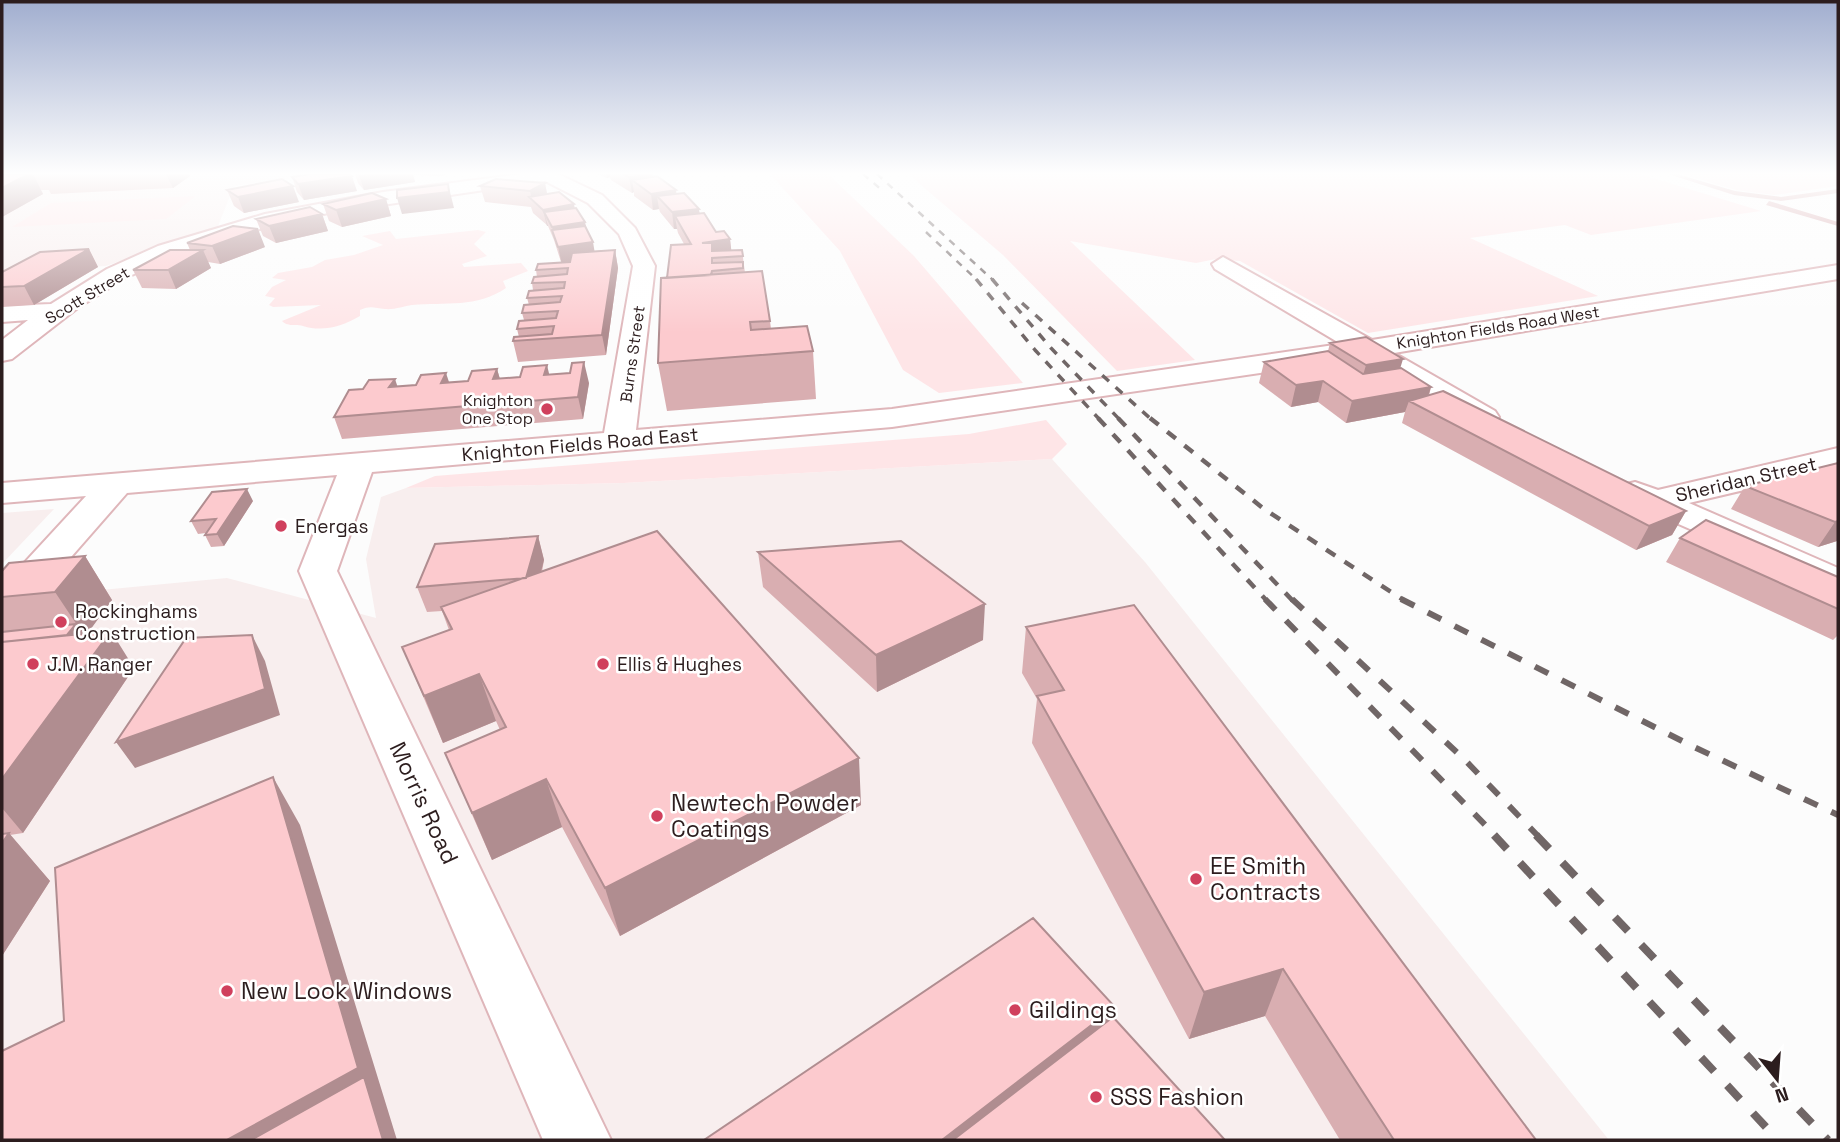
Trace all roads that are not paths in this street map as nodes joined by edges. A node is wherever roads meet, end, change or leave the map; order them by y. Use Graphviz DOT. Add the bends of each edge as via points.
graph roads {
  1 [pos="243,227"];
  2 [pos="623,227"];
  3 [pos="1223,264"];
  4 [pos="1838,272"];
  5 [pos="56,311"];
  6 [pos="2,314"];
  7 [pos="1366,349"];
  8 [pos="2,353"];
  9 [pos="1156,379"];
  10 [pos="1510,430"];
  11 [pos="619,441"];
  12 [pos="1838,458"];
  13 [pos="359,463"];
  14 [pos="1606,478"];
  15 [pos="116,484"];
  16 [pos="2,493"];
  17 [pos="1654,501"];
  18 [pos="1838,582"];
  19 [pos="2,611"];
  20 [pos="577,1140"];
  1 -- 5 [label="street, Scott Street" via="163,253 116,274"];
  2 -- 11 [label="street, Burns Street" via="644,266"];
  3 -- 7 [label="street"];
  4 -- 7 [label="street, Knighton Fields Road West"];
  5 -- 6 [label="street"];
  5 -- 8 [label="street, Scott Street"];
  7 -- 9 [label="street, Knighton Fields Road West"];
  7 -- 10 [label="street"];
  9 -- 11 [label="street, Knighton Fields Road East" via="892,418"];
  11 -- 13 [label="street, Knighton Fields Road East"];
  12 -- 17 [label="street, Sheridan Street"];
  13 -- 15 [label="street, Knighton Fields Road East"];
  13 -- 20 [label="street, Morris Road" via="318,571"];
  14 -- 17 [label="street"];
  15 -- 16 [label="street, Knighton Fields Road East"];
  15 -- 19 [label="street"];
  17 -- 18 [label="street"];
}
